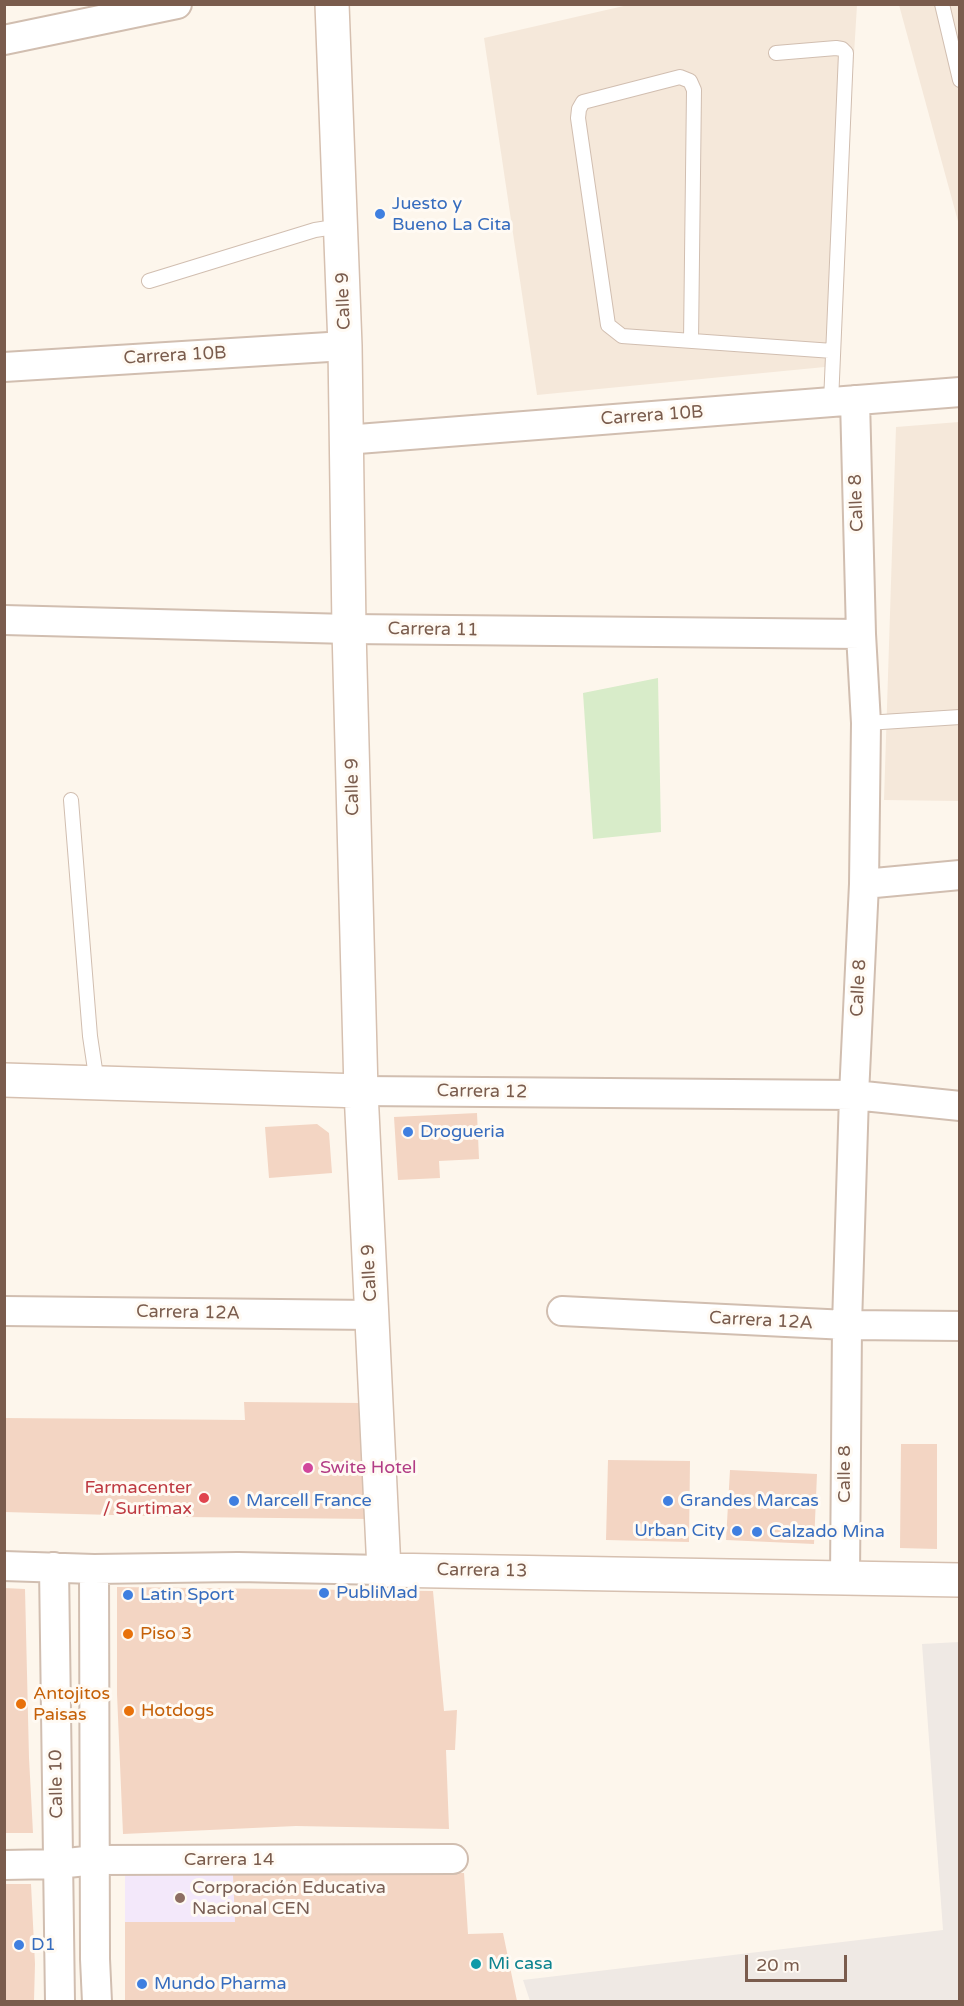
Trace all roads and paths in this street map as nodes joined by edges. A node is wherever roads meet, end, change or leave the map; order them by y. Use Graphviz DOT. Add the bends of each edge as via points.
graph roads {
  1 [pos="177,4"];
  2 [pos="332,4"];
  3 [pos="942,4"];
  4 [pos="4,40"];
  5 [pos="776,53"];
  6 [pos="960,80"];
  7 [pos="341,226"];
  8 [pos="149,281"];
  9 [pos="691,341"];
  10 [pos="345,346"];
  11 [pos="833,351"];
  12 [pos="4,367"];
  13 [pos="960,392"];
  14 [pos="843,401"];
  15 [pos="345,440"];
  16 [pos="4,620"];
  17 [pos="349,629"];
  18 [pos="861,634"];
  19 [pos="960,717"];
  20 [pos="866,723"];
  21 [pos="71,800"];
  22 [pos="960,875"];
  23 [pos="864,884"];
  24 [pos="4,1080"];
  25 [pos="97,1083"];
  26 [pos="361,1090"];
  27 [pos="854,1095"];
  28 [pos="960,1106"];
  29 [pos="4,1311"];
  30 [pos="562,1311"];
  31 [pos="372,1314"];
  32 [pos="847,1325"];
  33 [pos="960,1326"];
  34 [pos="4,1566"];
  35 [pos="54,1567"];
  36 [pos="94,1569"];
  37 [pos="384,1570"];
  38 [pos="845,1577"];
  39 [pos="960,1580"];
  40 [pos="453,1859"];
  41 [pos="96,1860"];
  42 [pos="58,1864"];
  43 [pos="4,1865"];
  44 [pos="59,1959"];
  45 [pos="95,1959"];
  46 [pos="60,2001"];
  47 [pos="97,2001"];
  1 -- 4 [label="street"];
  2 -- 7 [label="main road, Calle 9"];
  3 -- 6 [label="lane"];
  5 -- 11 [label="lane" via="836,48 846,53"];
  7 -- 8 [label="lane" via="315,230"];
  7 -- 10 [label="main road, Calle 9"];
  9 -- 9 [label="lane" via="622,336 608,325 578,118 583,102 680,77 690,81 694,90"];
  9 -- 11 [label="lane"];
  10 -- 12 [label="street, Carrera 10B"];
  10 -- 15 [label="main road, Calle 9"];
  11 -- 14 [label="lane"];
  13 -- 14 [label="street, Carrera 10B"];
  14 -- 15 [label="street, Carrera 10B"];
  14 -- 18 [label="street, Calle 8"];
  15 -- 17 [label="main road, Calle 9"];
  16 -- 17 [label="street, Carrera 11"];
  17 -- 18 [label="street, Carrera 11"];
  17 -- 26 [label="main road, Calle 9"];
  18 -- 20 [label="street, Calle 8"];
  19 -- 20 [label="lane"];
  20 -- 23 [label="street, Calle 8"];
  21 -- 25 [label="lane"];
  22 -- 23 [label="street"];
  23 -- 27 [label="street, Calle 8"];
  24 -- 25 [label="main road, Carrera 12"];
  25 -- 26 [label="main road, Carrera 12"];
  26 -- 27 [label="street, Carrera 12"];
  26 -- 31 [label="main road, Calle 9"];
  27 -- 28 [label="street, Carrera 12"];
  27 -- 32 [label="street, Calle 8"];
  29 -- 31 [label="street, Carrera 12A"];
  30 -- 32 [label="street, Carrera 12A"];
  31 -- 37 [label="main road, Calle 9"];
  32 -- 33 [label="street, Carrera 12A"];
  32 -- 38 [label="street, Calle 8"];
  34 -- 35 [label="street, Carrera 13"];
  35 -- 36 [label="street, Carrera 13"];
  35 -- 42 [label="street, Calle 10"];
  36 -- 37 [label="street, Carrera 13"];
  36 -- 41 [label="street, Calle 10"];
  37 -- 38 [label="main road, Carrera 13"];
  38 -- 39 [label="main road, Carrera 13"];
  40 -- 41 [label="street, Carrera 14"];
  41 -- 42 [label="street, Carrera 14"];
  41 -- 45 [label="street, Calle 10"];
  42 -- 43 [label="street, Carrera 14"];
  42 -- 44 [label="street, Calle 10"];
  44 -- 45 [label="street"];
  44 -- 46 [label="street, Calle 10"];
  45 -- 47 [label="street, Calle 10"];
}
